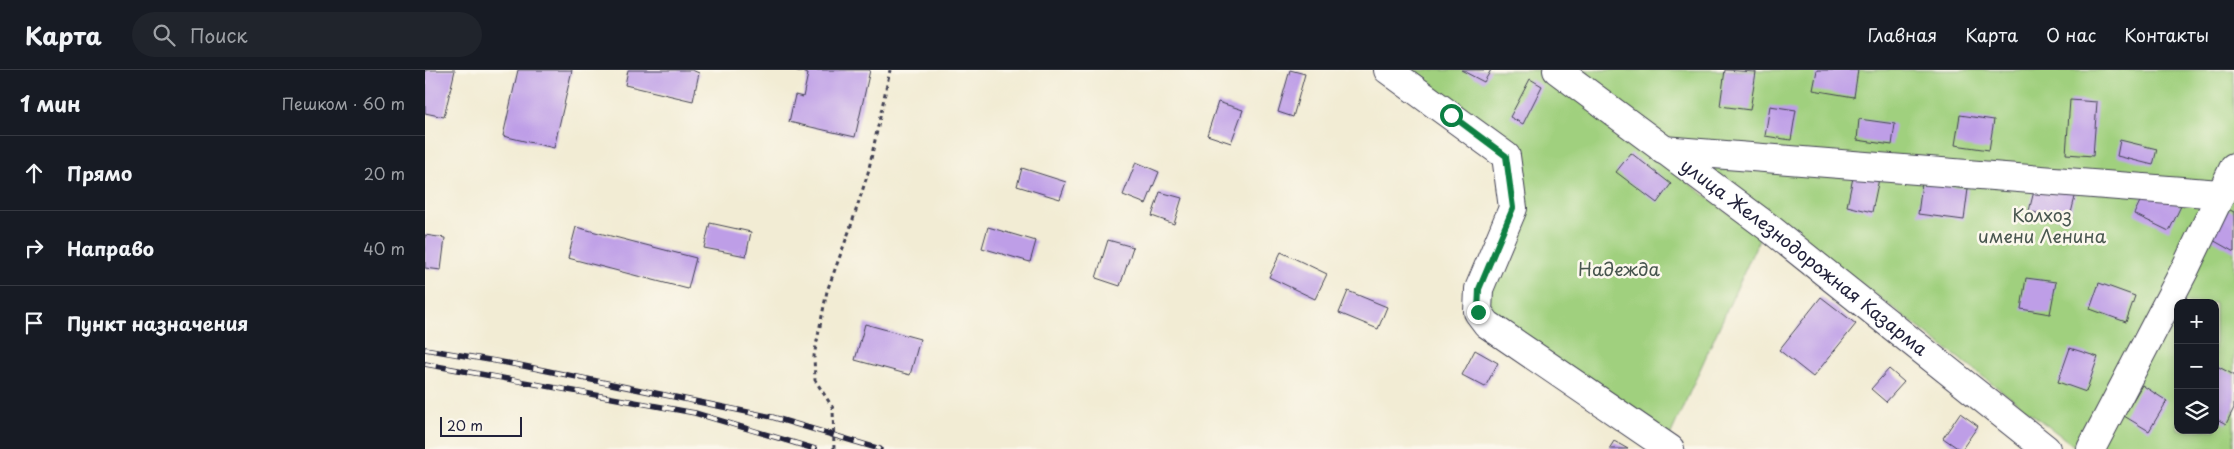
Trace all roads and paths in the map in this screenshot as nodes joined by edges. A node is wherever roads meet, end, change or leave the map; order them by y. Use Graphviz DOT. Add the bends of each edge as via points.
graph roads {
  1 [pos="890,70"];
  2 [pos="1389,70"];
  3 [pos="1557,70"];
  4 [pos="1663,150"];
  5 [pos="2234,167"];
  6 [pos="2220,194"];
  7 [pos="834,449"];
  8 [pos="1670,449"];
  9 [pos="2046,449"];
  10 [pos="2091,449"];
  1 -- 7 [label="path" via="868,173 827,291 814,356 815,380 833,408"];
  2 -- 8 [label="street" via="1506,156 1513,208 1479,289 1478,312 1487,324"];
  3 -- 4 [label="street, улица Железнодорожная Казарма"];
  4 -- 6 [label="street"];
  4 -- 9 [label="street, улица Железнодорожная Казарма" via="1768,227"];
  5 -- 6 [label="street"];
  6 -- 10 [label="street" via="2185,270"];
}
